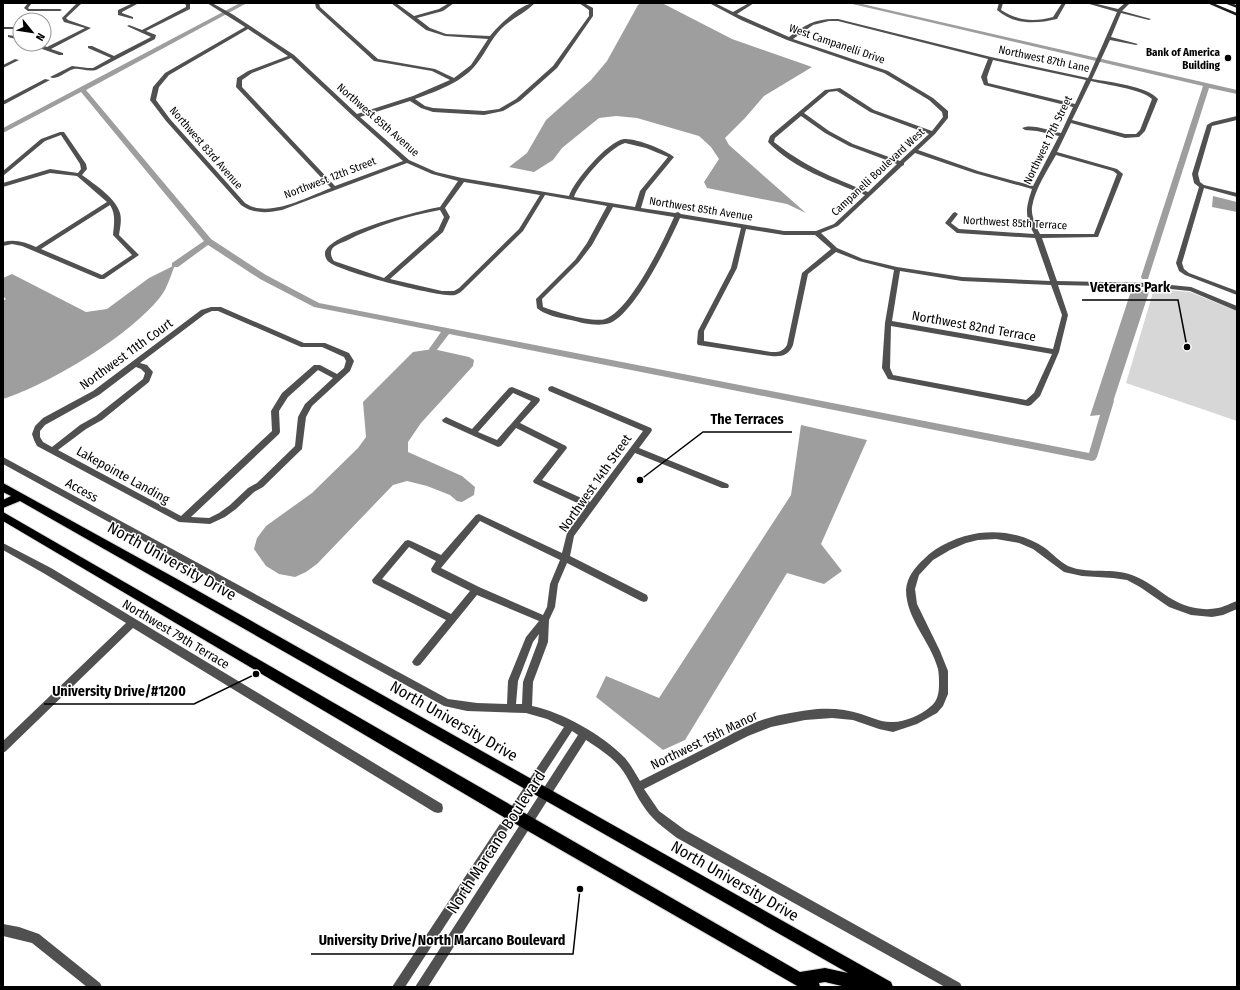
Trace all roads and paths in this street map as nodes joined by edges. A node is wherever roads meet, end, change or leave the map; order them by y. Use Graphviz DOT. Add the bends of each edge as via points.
graph roads {
  1 [pos="30,3"];
  2 [pos="80,3"];
  3 [pos="137,3"];
  4 [pos="186,3"];
  5 [pos="209,3"];
  6 [pos="317,3"];
  7 [pos="393,3"];
  8 [pos="452,3"];
  9 [pos="533,3"];
  10 [pos="581,3"];
  11 [pos="711,3"];
  12 [pos="752,3"];
  13 [pos="1001,3"];
  14 [pos="1064,3"];
  15 [pos="1088,3"];
  16 [pos="1128,3"];
  17 [pos="1208,3"];
  18 [pos="1226,3"];
  19 [pos="1237,7"];
  20 [pos="60,10"];
  21 [pos="1120,10"];
  22 [pos="734,14"];
  23 [pos="1237,15"];
  24 [pos="130,18"];
  25 [pos="413,18"];
  26 [pos="1149,19"];
  27 [pos="129,26"];
  28 [pos="249,27"];
  29 [pos="143,31"];
  30 [pos="491,38"];
  31 [pos="1108,38"];
  32 [pos="789,39"];
  33 [pos="1136,44"];
  34 [pos="52,46"];
  35 [pos="90,46"];
  36 [pos="52,51"];
  37 [pos="61,54"];
  38 [pos="292,56"];
  39 [pos="114,58"];
  40 [pos="992,58"];
  41 [pos="17,60"];
  42 [pos="3,67"];
  43 [pos="53,77"];
  44 [pos="1088,79"];
  45 [pos="47,80"];
  46 [pos="454,80"];
  47 [pos="410,98"];
  48 [pos="3,103"];
  49 [pos="1076,106"];
  50 [pos="802,114"];
  51 [pos="356,116"];
  52 [pos="946,117"];
  53 [pos="1237,118"];
  54 [pos="1068,121"];
  55 [pos="1025,128"];
  56 [pos="933,133"];
  57 [pos="1062,135"];
  58 [pos="915,151"];
  59 [pos="1054,153"];
  60 [pos="407,161"];
  61 [pos="902,164"];
  62 [pos="3,174"];
  63 [pos="79,174"];
  64 [pos="462,180"];
  65 [pos="3,185"];
  66 [pos="1202,186"];
  67 [pos="1035,188"];
  68 [pos="335,189"];
  69 [pos="544,193"];
  70 [pos="868,194"];
  71 [pos="1237,195"];
  72 [pos="571,197"];
  73 [pos="110,202"];
  74 [pos="611,204"];
  75 [pos="442,208"];
  76 [pos="638,208"];
  77 [pos="260,211"];
  78 [pos="678,214"];
  79 [pos="955,214"];
  80 [pos="744,226"];
  81 [pos="817,233"];
  82 [pos="1038,236"];
  83 [pos="3,244"];
  84 [pos="36,249"];
  85 [pos="835,249"];
  86 [pos="897,269"];
  87 [pos="385,280"];
  88 [pos="1054,283"];
  89 [pos="1237,293"];
  90 [pos="1237,309"];
  91 [pos="888,323"];
  92 [pos="1056,352"];
  93 [pos="136,364"];
  94 [pos="338,377"];
  95 [pos="552,389"];
  96 [pos="46,420"];
  97 [pos="446,420"];
  98 [pos="515,424"];
  99 [pos="473,432"];
  100 [pos="634,449"];
  101 [pos="54,450"];
  102 [pos="3,460"];
  103 [pos="725,486"];
  104 [pos="3,487"];
  105 [pos="20,497"];
  106 [pos="3,504"];
  107 [pos="592,506"];
  108 [pos="5,520"];
  109 [pos="182,520"];
  110 [pos="3,546"];
  111 [pos="565,558"];
  112 [pos="442,560"];
  113 [pos="476,590"];
  114 [pos="644,598"];
  115 [pos="1237,605"];
  116 [pos="452,619"];
  117 [pos="545,620"];
  118 [pos="132,623"];
  119 [pos="418,662"];
  120 [pos="511,709"];
  121 [pos="527,709"];
  122 [pos="570,726"];
  123 [pos="584,735"];
  124 [pos="3,748"];
  125 [pos="531,786"];
  126 [pos="638,787"];
  127 [pos="546,794"];
  128 [pos="438,808"];
  129 [pos="512,814"];
  130 [pos="527,823"];
  131 [pos="3,930"];
  132 [pos="799,979"];
  133 [pos="885,986"];
  134 [pos="96,987"];
  135 [pos="398,987"];
  136 [pos="421,987"];
  137 [pos="813,987"];
  138 [pos="956,987"];
  1 -- 20 [label="street" via="26,8 28,10"];
  2 -- 34 [label="street" via="64,18 89,28"];
  3 -- 24 [label="street" via="120,11 120,14"];
  4 -- 29 [label="street" via="188,8"];
  5 -- 28 [label="street, Northwest 85th Avenue"];
  6 -- 46 [label="street" via="318,7 376,60 433,70"];
  7 -- 25 [label="street"];
  8 -- 25 [label="street" via="441,10"];
  9 -- 30 [label="street" via="502,24"];
  10 -- 47 [label="street" via="592,10 591,16 556,67 509,106 497,111 479,113 433,110"];
  11 -- 22 [label="street, West Campanelli Drive"];
  12 -- 22 [label="street"];
  13 -- 14 [label="street" via="999,10 1018,21 1042,22 1055,18"];
  15 -- 21 [label="street"];
  16 -- 21 [label="street, Northwest 17th Street"];
  17 -- 23 [label="main road"];
  18 -- 19 [label="main road"];
  21 -- 26 [label="street"];
  21 -- 31 [label="street, Northwest 17th Street"];
  22 -- 32 [label="street, West Campanelli Drive"];
  25 -- 30 [label="street" via="428,29 444,35"];
  27 -- 29 [label="street"];
  28 -- 38 [label="street, Northwest 85th Avenue"];
  28 -- 77 [label="street, Northwest 83rd Avenue" via="167,74 156,87 153,100 243,204"];
  29 -- 39 [label="street" via="154,36 153,38"];
  30 -- 46 [label="street" via="474,65"];
  31 -- 33 [label="street"];
  31 -- 44 [label="street, Northwest 17th Street"];
  32 -- 40 [label="street, Northwest 87th Lane" via="811,23 838,20 930,45"];
  32 -- 52 [label="street, West Campanelli Drive" via="886,72 931,99 945,111"];
  35 -- 39 [label="street"];
  36 -- 37 [label="street"];
  38 -- 51 [label="street, Northwest 85th Avenue"];
  38 -- 68 [label="street" via="250,72 239,79 239,87"];
  39 -- 43 [label="street" via="94,69 74,67"];
  40 -- 44 [label="street, Northwest 87th Lane"];
  40 -- 49 [label="street" via="984,77 986,84"];
  41 -- 42 [label="street"];
  44 -- 49 [label="street, Northwest 17th Street"];
  44 -- 54 [label="street, Northwest 87th Lane" via="1142,91 1153,96 1154,101 1141,133 1137,136 1127,136"];
  45 -- 48 [label="street"];
  46 -- 47 [label="street"];
  47 -- 51 [label="street"];
  49 -- 54 [label="street, Northwest 17th Street"];
  50 -- 56 [label="street" via="827,92 838,89 872,111"];
  50 -- 61 [label="street" via="851,145"];
  50 -- 70 [label="street" via="772,137 771,142 788,156 817,173"];
  51 -- 60 [label="street, Northwest 85th Avenue"];
  52 -- 56 [label="street, Campanelli Boulevard West"];
  53 -- 66 [label="street" via="1214,123 1208,129 1195,174 1197,183"];
  54 -- 57 [label="street, Northwest 17th Street"];
  55 -- 57 [label="street"];
  56 -- 58 [label="street, Campanelli Boulevard West"];
  57 -- 59 [label="street, Northwest 17th Street"];
  58 -- 61 [label="street, Campanelli Boulevard West"];
  58 -- 67 [label="street" via="976,172"];
  59 -- 67 [label="street, Northwest 17th Street"];
  59 -- 82 [label="street, Northwest 85th Terrace" via="1115,170 1120,174 1096,236"];
  60 -- 64 [label="street, Northwest 85th Avenue" via="434,173"];
  60 -- 68 [label="street, Northwest 12th Street"];
  61 -- 70 [label="street, Campanelli Boulevard West"];
  62 -- 63 [label="street" via="43,140 62,133 83,164 84,169"];
  63 -- 65 [label="street" via="50,171"];
  63 -- 73 [label="street"];
  64 -- 69 [label="street, Northwest 85th Avenue"];
  64 -- 75 [label="street"];
  66 -- 71 [label="street"];
  66 -- 89 [label="street" via="1178,263 1186,274"];
  67 -- 82 [label="street, Northwest 17th Street" via="1029,208 1032,225"];
  68 -- 77 [label="street, Northwest 12th Street" via="284,208"];
  69 -- 72 [label="street, Northwest 85th Avenue"];
  69 -- 87 [label="street" via="511,242 455,293 442,294"];
  70 -- 81 [label="street, Campanelli Boulevard West" via="836,225"];
  72 -- 74 [label="street, Northwest 85th Avenue"];
  72 -- 76 [label="street" via="580,181 614,146 623,141 663,152 671,157 643,191"];
  73 -- 84 [label="street"];
  73 -- 84 [label="street" via="116,209 116,235 136,255 102,278"];
  74 -- 76 [label="street, Northwest 85th Avenue"];
  74 -- 78 [label="street" via="586,250 539,299 540,308 550,313 607,322 618,314 648,276 660,256"];
  75 -- 87 [label="street" via="447,217 441,231"];
  75 -- 87 [label="street" via="392,220 356,234 329,249 327,254 332,262"];
  76 -- 78 [label="street, Northwest 85th Avenue"];
  78 -- 80 [label="street, Northwest 85th Avenue"];
  79 -- 82 [label="street, Northwest 85th Terrace" via="948,223 957,231"];
  80 -- 81 [label="street, Northwest 85th Avenue" via="784,233"];
  80 -- 85 [label="street" via="734,268 701,331 700,343 779,355 785,352 790,345 805,273"];
  81 -- 85 [label="street"];
  82 -- 88 [label="street, Northwest 17th Street"];
  83 -- 84 [label="street" via="19,242"];
  85 -- 86 [label="street" via="861,260"];
  86 -- 88 [label="street" via="962,279"];
  86 -- 91 [label="street"];
  88 -- 90 [label="street" via="1150,285 1191,289"];
  88 -- 92 [label="street, Northwest 17th Street" via="1064,315"];
  91 -- 92 [label="street, Northwest 82nd Terrace"];
  91 -- 92 [label="street, Northwest 17th Street" via="886,368 892,378 1028,403 1036,394"];
  93 -- 94 [label="street, Northwest 11th Court" via="203,312 219,309 303,345 323,345 347,355 350,360 347,369"];
  93 -- 96 [label="street, Northwest 11th Court" via="96,393"];
  93 -- 101 [label="street, Lakepointe Landing" via="149,372 146,380"];
  94 -- 109 [label="street" via="309,404 302,417 299,447 260,485 222,515 210,521"];
  94 -- 109 [label="street" via="317,367 286,395 275,411 276,432"];
  95 -- 100 [label="street, Northwest 14th Street" via="648,430"];
  96 -- 101 [label="street, Lakepointe Landing" via="40,425 36,438 40,444"];
  97 -- 99 [label="street"];
  98 -- 99 [label="street" via="498,444"];
  98 -- 99 [label="street" via="536,400 512,390"];
  98 -- 107 [label="street" via="563,448 537,481"];
  100 -- 103 [label="street"];
  100 -- 107 [label="street, Northwest 14th Street"];
  101 -- 109 [label="street, Lakepointe Landing"];
  102 -- 120 [label="street, Access" via="447,703"];
  104 -- 105 [label="main road, North University Drive"];
  105 -- 106 [label="main road"];
  105 -- 125 [label="main road, North University Drive"];
  107 -- 111 [label="street, Northwest 14th Street" via="570,535"];
  108 -- 129 [label="main road"];
  110 -- 118 [label="street, Northwest 79th Terrace"];
  111 -- 112 [label="street" via="479,517"];
  111 -- 114 [label="street"];
  111 -- 117 [label="street, Northwest 14th Street" via="554,584"];
  112 -- 113 [label="street" via="435,568"];
  112 -- 116 [label="street" via="408,543 376,580"];
  113 -- 116 [label="street"];
  113 -- 117 [label="street"];
  115 -- 126 [label="street, Northwest 15th Manor" via="1217,613 1178,607 1130,577 1079,573 1066,569 1033,545 1016,537 976,537 962,541 938,552 918,569 911,586 910,596 916,614 936,648 942,664 945,681 943,697 936,708 904,725 891,727 835,713 771,722"];
  116 -- 119 [label="street"];
  117 -- 120 [label="street, Northwest 14th Street" via="529,640 513,681"];
  117 -- 121 [label="street, Northwest 14th Street" via="543,642 528,682"];
  118 -- 124 [label="street"];
  118 -- 128 [label="street, Northwest 79th Terrace"];
  120 -- 121 [label="street, Access"];
  121 -- 122 [label="street, Access" via="553,717"];
  122 -- 123 [label="street, Access"];
  122 -- 125 [label="street, North Marcano Boulevard"];
  123 -- 126 [label="street, Access" via="605,747 621,761"];
  123 -- 127 [label="street, North Marcano Boulevard"];
  125 -- 127 [label="main road, North University Drive"];
  125 -- 129 [label="street, North Marcano Boulevard"];
  126 -- 138 [label="street, Access" via="649,806 681,834"];
  127 -- 130 [label="street, North Marcano Boulevard"];
  127 -- 133 [label="main road, North University Drive"];
  129 -- 130 [label="main road"];
  129 -- 135 [label="street, North Marcano Boulevard"];
  130 -- 132 [label="main road"];
  130 -- 136 [label="street, North Marcano Boulevard"];
  131 -- 134 [label="street" via="35,938"];
  132 -- 133 [label="main road" via="825,975"];
  132 -- 137 [label="main road"];
}
